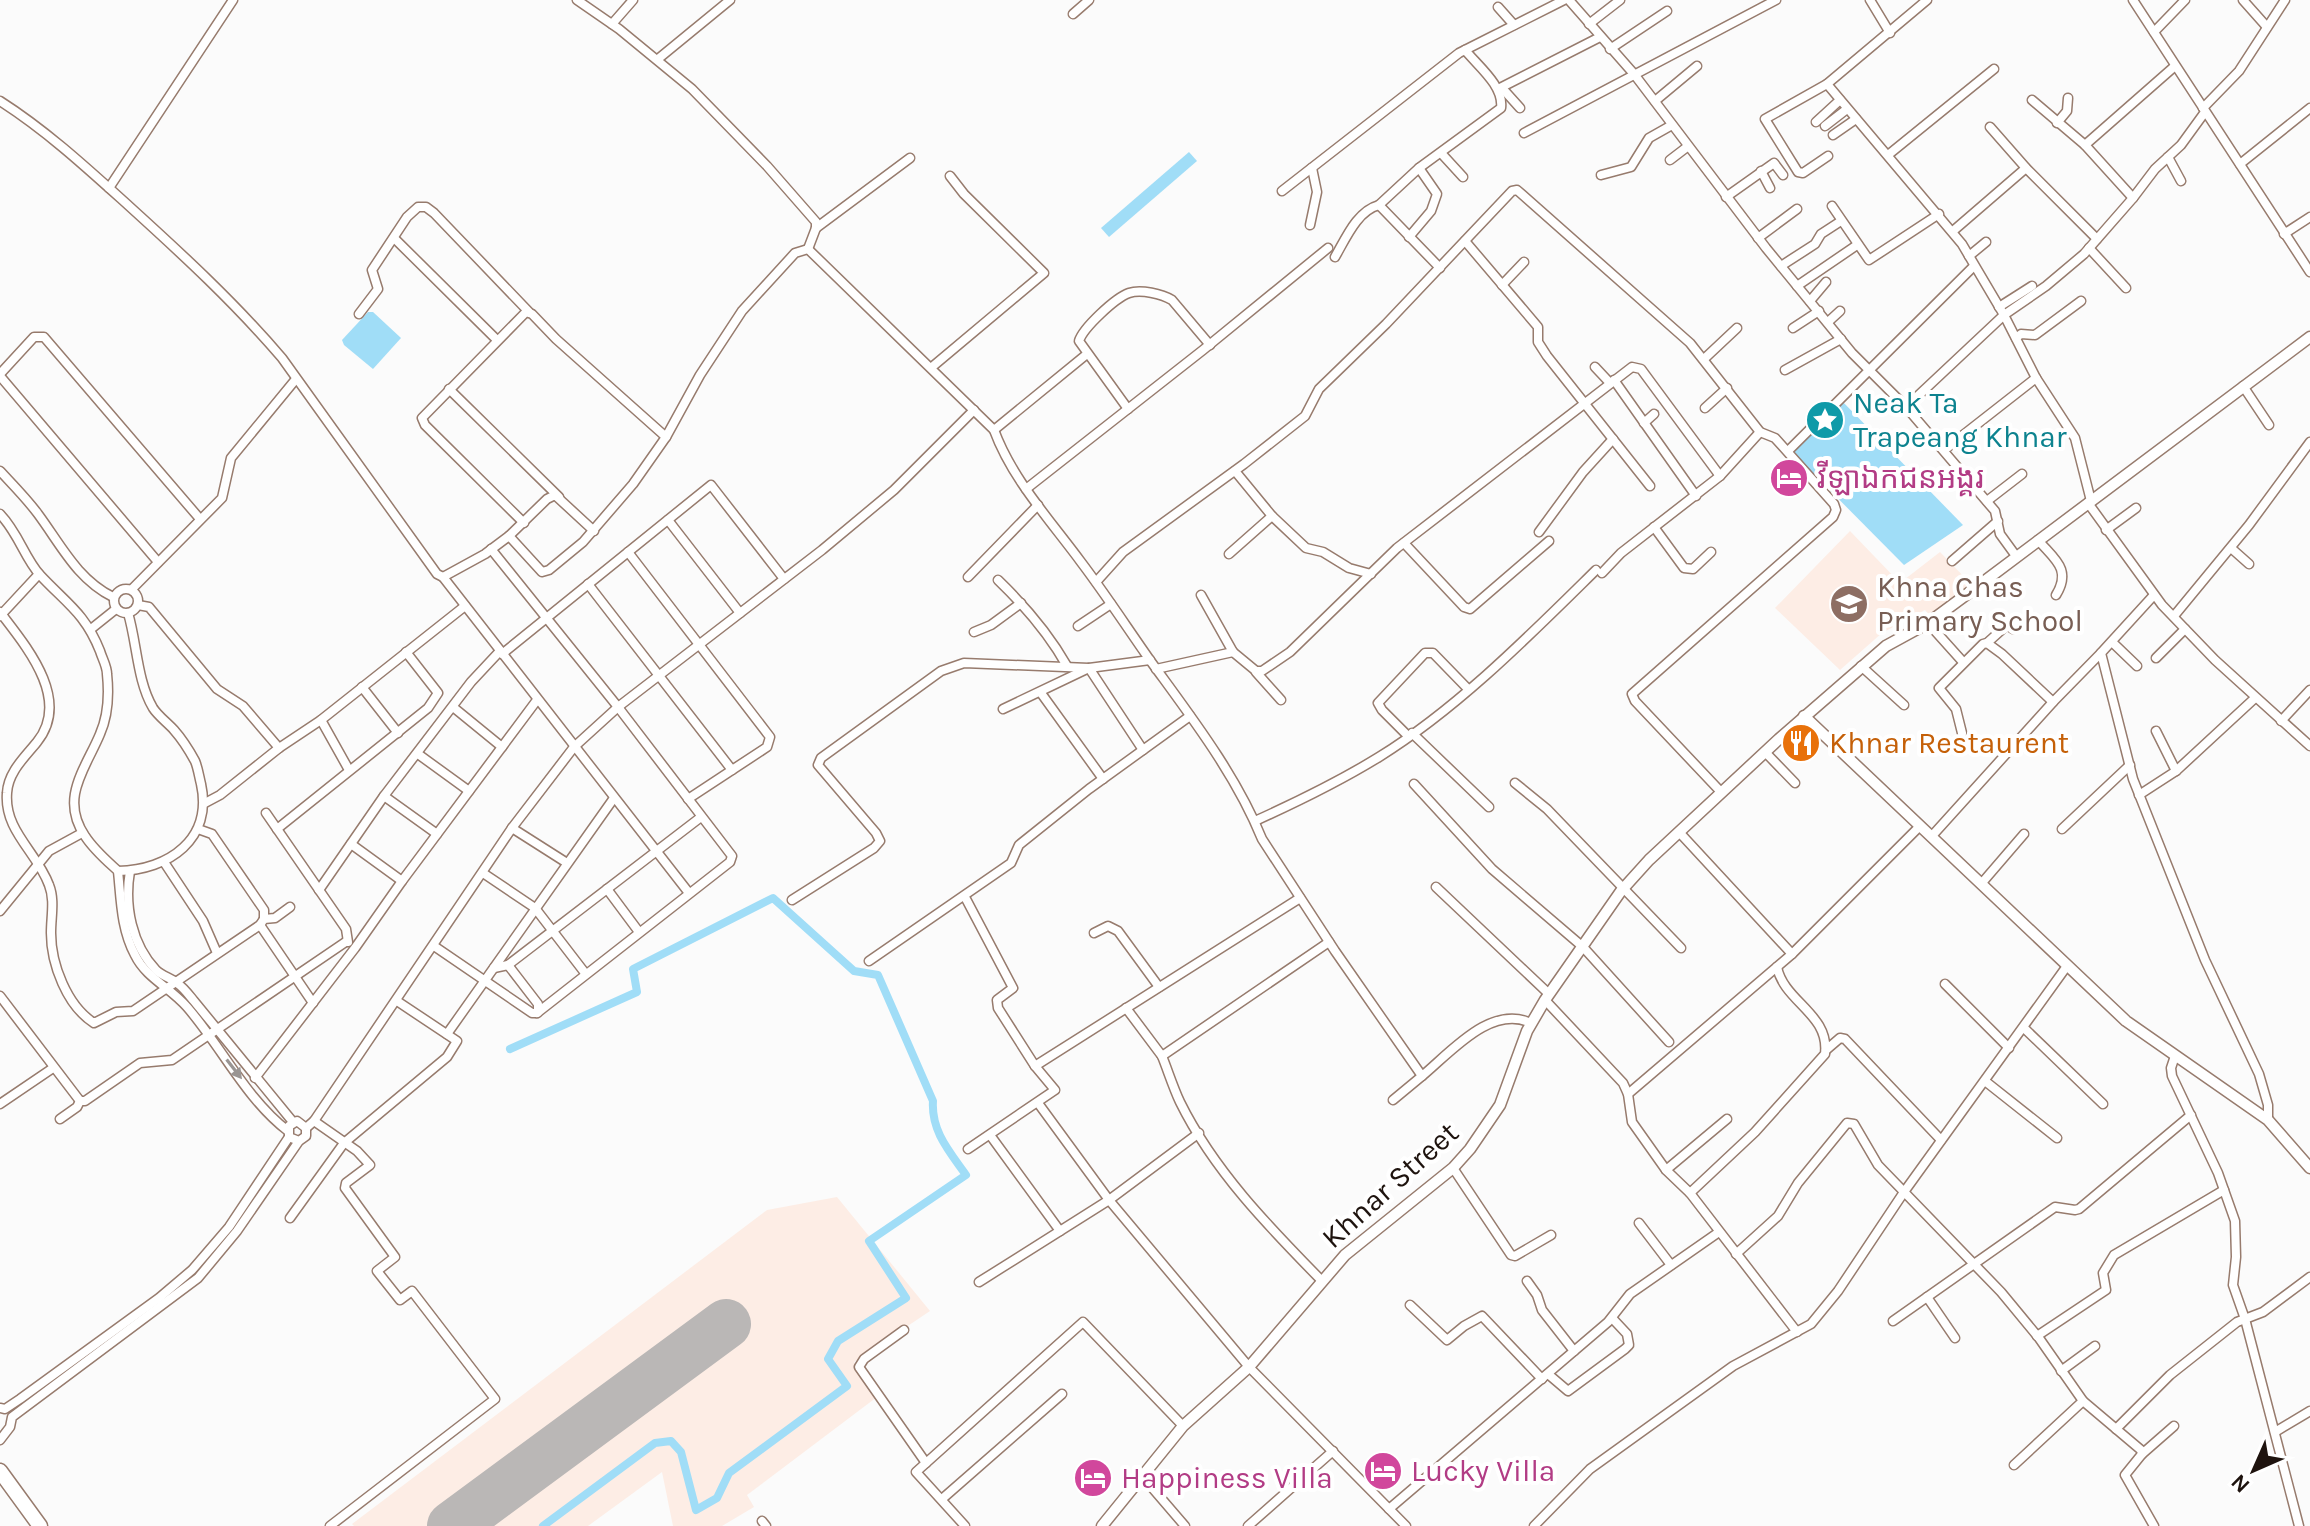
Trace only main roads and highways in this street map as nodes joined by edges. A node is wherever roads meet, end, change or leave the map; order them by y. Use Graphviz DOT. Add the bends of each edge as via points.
graph roads {
  1 [pos="0,1471"];
  2 [pos="40,1526"];
  1 -- 2 [label="highway"];
}
